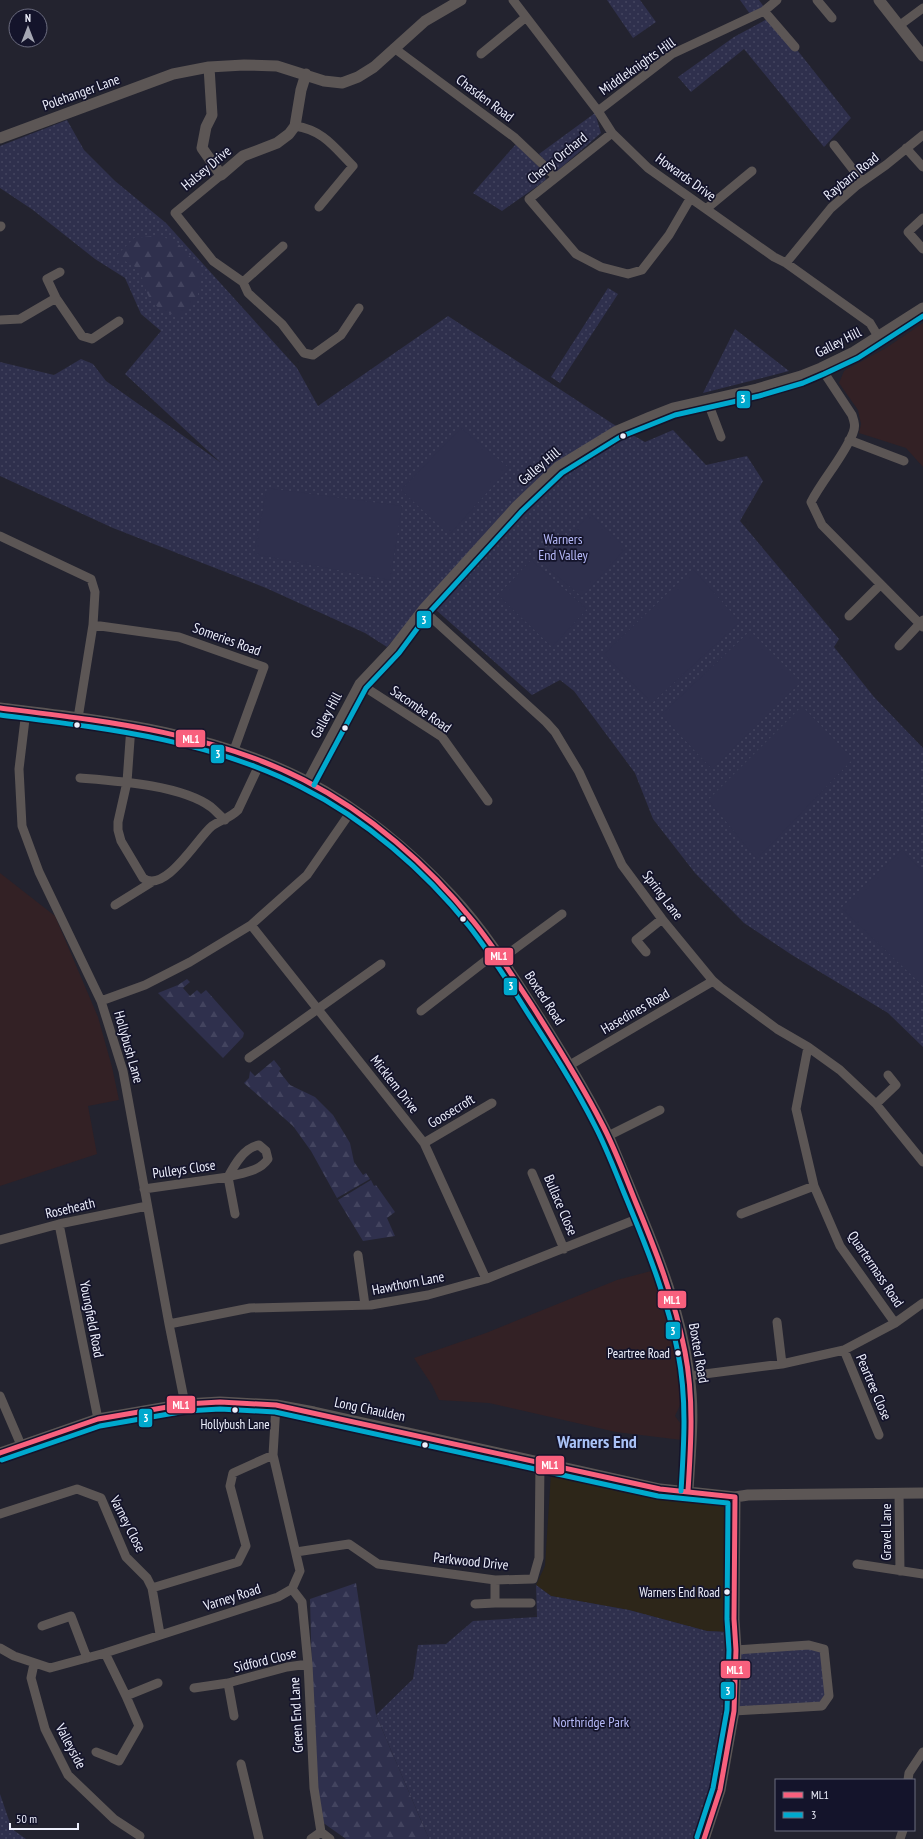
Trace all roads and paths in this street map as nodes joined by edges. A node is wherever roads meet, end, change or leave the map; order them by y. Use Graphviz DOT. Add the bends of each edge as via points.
graph roads {
  1 [pos="461,0"];
  2 [pos="513,0"];
  3 [pos="777,0"];
  4 [pos="817,0"];
  5 [pos="879,0"];
  6 [pos="923,8"];
  7 [pos="764,10"];
  8 [pos="526,17"];
  9 [pos="832,18"];
  10 [pos="900,25"];
  11 [pos="795,47"];
  12 [pos="394,48"];
  13 [pos="481,54"];
  14 [pos="923,56"];
  15 [pos="209,67"];
  16 [pos="306,74"];
  17 [pos="598,111"];
  18 [pos="295,126"];
  19 [pos="612,132"];
  20 [pos="923,135"];
  21 [pos="0,138"];
  22 [pos="834,145"];
  23 [pos="906,148"];
  24 [pos="923,167"];
  25 [pos="752,171"];
  26 [pos="221,175"];
  27 [pos="555,176"];
  28 [pos="862,181"];
  29 [pos="690,199"];
  30 [pos="319,207"];
  31 [pos="706,209"];
  32 [pos="923,218"];
  33 [pos="283,246"];
  34 [pos="923,249"];
  35 [pos="786,263"];
  36 [pos="60,272"];
  37 [pos="243,282"];
  38 [pos="56,298"];
  39 [pos="359,308"];
  40 [pos="923,308"];
  41 [pos="0,320"];
  42 [pos="119,321"];
  43 [pos="879,338"];
  44 [pos="821,368"];
  45 [pos="707,400"];
  46 [pos="721,437"];
  47 [pos="849,440"];
  48 [pos="904,461"];
  49 [pos="0,536"];
  50 [pos="880,585"];
  51 [pos="423,610"];
  52 [pos="849,616"];
  53 [pos="922,624"];
  54 [pos="93,626"];
  55 [pos="899,646"];
  56 [pos="360,684"];
  57 [pos="0,708"];
  58 [pos="26,711"];
  59 [pos="78,718"];
  60 [pos="131,726"];
  61 [pos="234,750"];
  62 [pos="261,761"];
  63 [pos="80,778"];
  64 [pos="127,782"];
  65 [pos="308,782"];
  66 [pos="488,801"];
  67 [pos="352,810"];
  68 [pos="224,820"];
  69 [pos="152,882"];
  70 [pos="115,905"];
  71 [pos="562,914"];
  72 [pos="662,919"];
  73 [pos="251,925"];
  74 [pos="646,952"];
  75 [pos="499,956"];
  76 [pos="381,964"];
  77 [pos="713,981"];
  78 [pos="101,1001"];
  79 [pos="319,1010"];
  80 [pos="421,1011"];
  81 [pos="808,1047"];
  82 [pos="249,1058"];
  83 [pos="570,1065"];
  84 [pos="888,1075"];
  85 [pos="492,1103"];
  86 [pos="876,1104"];
  87 [pos="660,1110"];
  88 [pos="608,1136"];
  89 [pos="424,1142"];
  90 [pos="923,1162"];
  91 [pos="532,1173"];
  92 [pos="814,1186"];
  93 [pos="144,1189"];
  94 [pos="147,1206"];
  95 [pos="235,1214"];
  96 [pos="741,1214"];
  97 [pos="642,1217"];
  98 [pos="59,1224"];
  99 [pos="0,1240"];
  100 [pos="564,1248"];
  101 [pos="358,1255"];
  102 [pos="486,1280"];
  103 [pos="923,1303"];
  104 [pos="365,1305"];
  105 [pos="778,1322"];
  106 [pos="895,1323"];
  107 [pos="169,1324"];
  108 [pos="844,1350"];
  109 [pos="782,1364"];
  110 [pos="689,1376"];
  111 [pos="0,1396"];
  112 [pos="185,1404"];
  113 [pos="276,1405"];
  114 [pos="98,1419"];
  115 [pos="879,1435"];
  116 [pos="21,1445"];
  117 [pos="0,1453"];
  118 [pos="273,1455"];
  119 [pos="540,1463"];
  120 [pos="688,1491"];
  121 [pos="900,1493"];
  122 [pos="923,1493"];
  123 [pos="735,1497"];
  124 [pos="0,1514"];
  125 [pos="296,1552"];
  126 [pos="857,1564"];
  127 [pos="900,1571"];
  128 [pos="923,1574"];
  129 [pos="495,1580"];
  130 [pos="152,1588"];
  131 [pos="292,1589"];
  132 [pos="495,1603"];
  133 [pos="531,1603"];
  134 [pos="475,1604"];
  135 [pos="42,1626"];
  136 [pos="160,1634"];
  137 [pos="0,1648"];
  138 [pos="736,1650"];
  139 [pos="105,1653"];
  140 [pos="88,1658"];
  141 [pos="34,1664"];
  142 [pos="308,1664"];
  143 [pos="158,1683"];
  144 [pos="228,1683"];
  145 [pos="194,1688"];
  146 [pos="126,1696"];
  147 [pos="734,1711"];
  148 [pos="234,1716"];
  149 [pos="96,1752"];
  150 [pos="923,1752"];
  151 [pos="241,1764"];
  152 [pos="908,1779"];
  153 [pos="321,1832"];
  154 [pos="140,1836"];
  155 [pos="259,1839"];
  156 [pos="311,1839"];
  157 [pos="330,1839"];
  158 [pos="704,1839"];
  1 -- 12 [label="street, Polehanger Lane" via="425,21"];
  2 -- 8 [label="street, Howards Drive"];
  3 -- 7 [label="street, Middleknights Hill"];
  4 -- 9 [label="street"];
  5 -- 10 [label="street"];
  6 -- 10 [label="street"];
  7 -- 11 [label="street"];
  7 -- 17 [label="street, Middleknights Hill" via="672,54"];
  8 -- 13 [label="street"];
  8 -- 17 [label="street, Howards Drive"];
  10 -- 14 [label="street"];
  12 -- 16 [label="street, Polehanger Lane" via="374,67 342,84"];
  12 -- 27 [label="street, Chasden Road" via="514,137"];
  15 -- 16 [label="street, Polehanger Lane" via="276,66"];
  15 -- 21 [label="street, Polehanger Lane" via="173,74"];
  15 -- 26 [label="street" via="212,116 206,127 202,148"];
  16 -- 18 [label="street"];
  17 -- 19 [label="street, Howards Drive"];
  18 -- 26 [label="street, Halsey Drive" via="290,134 277,143 244,156"];
  18 -- 30 [label="street" via="306,127 322,135 353,166"];
  19 -- 27 [label="street, Cherry Orchard"];
  19 -- 29 [label="street, Howards Drive" via="648,168"];
  20 -- 23 [label="street, Raybarn Road"];
  22 -- 28 [label="street"];
  23 -- 24 [label="street"];
  23 -- 28 [label="street, Raybarn Road"];
  25 -- 31 [label="street"];
  26 -- 37 [label="street, Halsey Drive" via="175,213 213,261"];
  27 -- 29 [label="street, Cherry Orchard" via="529,198 576,254 601,267 628,274 642,270 669,235"];
  28 -- 35 [label="street, Raybarn Road" via="831,208"];
  29 -- 31 [label="street, Howards Drive"];
  31 -- 35 [label="street, Howards Drive"];
  32 -- 34 [label="street" via="908,232"];
  33 -- 37 [label="street"];
  35 -- 43 [label="street, Howards Drive" via="870,323"];
  36 -- 38 [label="street" via="47,279"];
  37 -- 39 [label="street, Halsey Drive" via="248,293 282,324 304,353 313,355 342,334"];
  38 -- 41 [label="street" via="20,319"];
  38 -- 42 [label="street" via="82,336 92,339"];
  40 -- 43 [label="street, Galley Hill"];
  43 -- 44 [label="street, Galley Hill"];
  44 -- 45 [label="street, Galley Hill" via="757,389"];
  44 -- 47 [label="street" via="855,422 854,432"];
  45 -- 46 [label="street"];
  45 -- 51 [label="street, Galley Hill" via="673,408 617,431 558,467 517,506"];
  47 -- 48 [label="street"];
  47 -- 50 [label="street" via="812,502 822,525"];
  49 -- 54 [label="street" via="91,579 95,592"];
  50 -- 52 [label="street"];
  50 -- 53 [label="street"];
  51 -- 56 [label="street, Galley Hill" via="393,649"];
  51 -- 72 [label="street, Spring Lane" via="555,732 579,772 622,865"];
  53 -- 55 [label="street"];
  54 -- 59 [label="street"];
  54 -- 61 [label="street, Someries Road" via="179,637 264,667"];
  56 -- 65 [label="street, Galley Hill"];
  56 -- 66 [label="street, Sacombe Road" via="442,737"];
  57 -- 58 [label="street, Boxted Road"];
  58 -- 59 [label="street, Boxted Road"];
  58 -- 78 [label="street, Hollybush Lane" via="20,769 22,826 39,872"];
  59 -- 60 [label="street, Boxted Road"];
  60 -- 61 [label="street, Boxted Road" via="166,732"];
  60 -- 64 [label="street"];
  61 -- 62 [label="street, Boxted Road"];
  62 -- 65 [label="street, Boxted Road"];
  62 -- 68 [label="street" via="238,810"];
  63 -- 64 [label="street"];
  64 -- 68 [label="street" via="185,794 211,807"];
  64 -- 69 [label="street" via="118,830 121,842 143,878"];
  65 -- 67 [label="street, Boxted Road"];
  67 -- 73 [label="street" via="307,875"];
  67 -- 75 [label="street, Boxted Road" via="406,852 451,895"];
  68 -- 69 [label="street" via="212,826 184,860"];
  69 -- 70 [label="street"];
  71 -- 75 [label="street"];
  72 -- 74 [label="street" via="636,940"];
  72 -- 77 [label="street, Spring Lane"];
  73 -- 78 [label="street" via="190,962 145,985"];
  73 -- 79 [label="street, Micklem Drive"];
  75 -- 80 [label="street"];
  75 -- 83 [label="street, Boxted Road"];
  76 -- 79 [label="street"];
  77 -- 81 [label="street, Spring Lane" via="778,1029"];
  77 -- 83 [label="street, Hasedines Road"];
  78 -- 93 [label="street, Hollybush Lane" via="123,1071"];
  79 -- 82 [label="street"];
  79 -- 89 [label="street, Micklem Drive"];
  81 -- 86 [label="street, Spring Lane" via="840,1070"];
  81 -- 92 [label="street, Quartermass Road" via="796,1109"];
  83 -- 88 [label="street, Boxted Road"];
  84 -- 86 [label="street" via="896,1085"];
  85 -- 89 [label="street, Goosecroft"];
  86 -- 90 [label="street, Spring Lane"];
  87 -- 88 [label="street"];
  88 -- 97 [label="street, Boxted Road"];
  89 -- 102 [label="street, Micklem Drive"];
  91 -- 100 [label="street, Bullace Close"];
  92 -- 96 [label="street"];
  92 -- 106 [label="street, Quartermass Road" via="840,1246"];
  93 -- 94 [label="street, Hollybush Lane"];
  93 -- 95 [label="street, Pulleys Close" via="228,1177"];
  94 -- 98 [label="street, Roseheath"];
  94 -- 107 [label="street, Hollybush Lane"];
  97 -- 100 [label="street, Hawthorn Lane"];
  97 -- 110 [label="street, Boxted Road" via="662,1265"];
  98 -- 99 [label="street, Roseheath"];
  98 -- 114 [label="street, Youngfield Road"];
  100 -- 102 [label="street, Hawthorn Lane"];
  101 -- 104 [label="street"];
  102 -- 104 [label="street, Hawthorn Lane" via="428,1296"];
  103 -- 106 [label="street"];
  104 -- 107 [label="street, Hawthorn Lane" via="250,1308"];
  105 -- 109 [label="street"];
  106 -- 108 [label="street"];
  107 -- 112 [label="street, Hollybush Lane"];
  108 -- 109 [label="street"];
  108 -- 115 [label="street, Peartree Close"];
  109 -- 110 [label="street"];
  110 -- 120 [label="street, Boxted Road" via="692,1412"];
  111 -- 116 [label="street"];
  112 -- 113 [label="street, Long Chaulden" via="220,1402"];
  112 -- 114 [label="street, Long Chaulden"];
  113 -- 118 [label="street"];
  113 -- 119 [label="street, Long Chaulden" via="322,1413"];
  114 -- 116 [label="street, Long Chaulden"];
  116 -- 117 [label="street, Long Chaulden"];
  118 -- 125 [label="street"];
  118 -- 130 [label="street" via="233,1474 230,1486 246,1546 238,1562"];
  119 -- 120 [label="street, Long Chaulden" via="660,1489"];
  119 -- 129 [label="street, Parkwood Drive" via="539,1558 533,1578"];
  120 -- 123 [label="street, Long Chaulden"];
  121 -- 122 [label="street"];
  121 -- 123 [label="street"];
  121 -- 127 [label="street, Gravel Lane"];
  123 -- 138 [label="street"];
  124 -- 130 [label="street, Varney Close" via="77,1489 101,1498 126,1557 147,1578"];
  125 -- 129 [label="street, Parkwood Drive" via="349,1544 378,1564"];
  125 -- 131 [label="street" via="300,1571"];
  126 -- 127 [label="street, Gravel Lane"];
  127 -- 128 [label="street, Gravel Lane"];
  129 -- 132 [label="street"];
  130 -- 136 [label="street"];
  131 -- 136 [label="street, Varney Road" via="278,1597"];
  131 -- 142 [label="street, Green End Lane" via="302,1602"];
  132 -- 133 [label="street"];
  132 -- 134 [label="street"];
  135 -- 140 [label="street" via="71,1616"];
  136 -- 139 [label="street, Varney Road"];
  137 -- 141 [label="street, Varney Road"];
  138 -- 147 [label="street"];
  138 -- 147 [label="street" via="809,1645 824,1650 828,1696 822,1706"];
  139 -- 140 [label="street, Varney Road"];
  139 -- 146 [label="street"];
  140 -- 141 [label="street, Varney Road" via="50,1668"];
  141 -- 154 [label="street, Valleyside" via="31,1678 45,1729 68,1775 114,1819"];
  142 -- 144 [label="street, Sidford Close"];
  142 -- 153 [label="street, Green End Lane" via="314,1788"];
  143 -- 146 [label="street"];
  144 -- 145 [label="street, Sidford Close"];
  144 -- 148 [label="street, Sidford Close"];
  146 -- 149 [label="street" via="139,1726 119,1761"];
  147 -- 158 [label="street" via="720,1790"];
  150 -- 152 [label="street" via="909,1773"];
  151 -- 155 [label="street"];
  153 -- 156 [label="street"];
  153 -- 157 [label="street"];
}
